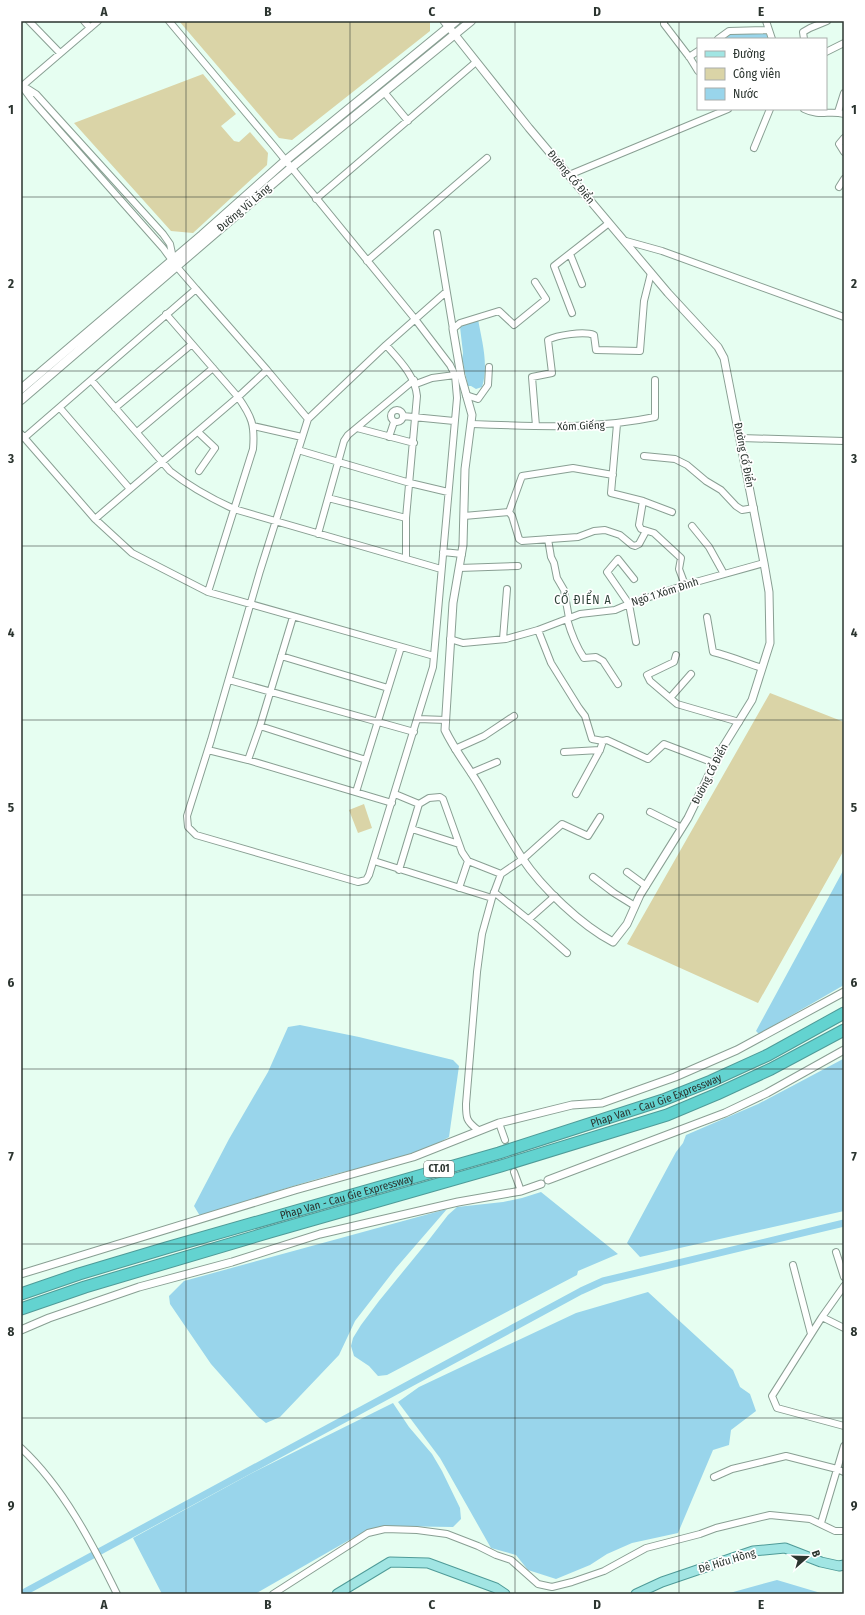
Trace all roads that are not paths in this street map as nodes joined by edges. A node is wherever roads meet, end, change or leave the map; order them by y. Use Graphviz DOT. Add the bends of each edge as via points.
graph roads {
  1 [pos="29,21"];
  2 [pos="84,21"];
  3 [pos="98,21"];
  4 [pos="169,21"];
  5 [pos="456,21"];
  6 [pos="471,21"];
  7 [pos="664,21"];
  8 [pos="766,21"];
  9 [pos="827,21"];
  10 [pos="446,24"];
  11 [pos="90,28"];
  12 [pos="769,30"];
  13 [pos="454,34"];
  14 [pos="719,38"];
  15 [pos="772,38"];
  16 [pos="804,38"];
  17 [pos="844,42"];
  18 [pos="827,51"];
  19 [pos="60,53"];
  20 [pos="697,53"];
  21 [pos="689,57"];
  22 [pos="476,62"];
  23 [pos="697,69"];
  24 [pos="21,86"];
  25 [pos="384,92"];
  26 [pos="844,93"];
  27 [pos="724,110"];
  28 [pos="770,110"];
  29 [pos="807,110"];
  30 [pos="841,113"];
  31 [pos="408,121"];
  32 [pos="844,138"];
  33 [pos="754,148"];
  34 [pos="844,152"];
  35 [pos="487,158"];
  36 [pos="285,161"];
  37 [pos="100,164"];
  38 [pos="291,168"];
  39 [pos="94,170"];
  40 [pos="569,175"];
  41 [pos="844,179"];
  42 [pos="839,188"];
  43 [pos="316,199"];
  44 [pos="609,223"];
  45 [pos="437,233"];
  46 [pos="626,241"];
  47 [pos="570,254"];
  48 [pos="367,261"];
  49 [pos="175,263"];
  50 [pos="651,273"];
  51 [pos="535,282"];
  52 [pos="582,284"];
  53 [pos="196,289"];
  54 [pos="446,292"];
  55 [pos="572,313"];
  56 [pos="166,314"];
  57 [pos="844,316"];
  58 [pos="415,319"];
  59 [pos="452,329"];
  60 [pos="192,344"];
  61 [pos="386,344"];
  62 [pos="488,367"];
  63 [pos="213,368"];
  64 [pos="267,370"];
  65 [pos="458,375"];
  66 [pos="655,380"];
  67 [pos="92,381"];
  68 [pos="415,382"];
  69 [pos="21,389"];
  70 [pos="466,395"];
  71 [pos="238,398"];
  72 [pos="21,400"];
  73 [pos="386,403"];
  74 [pos="60,408"];
  75 [pos="115,408"];
  76 [pos="392,412"];
  77 [pos="403,416"];
  78 [pos="416,417"];
  79 [pos="308,419"];
  80 [pos="454,421"];
  81 [pos="394,422"];
  82 [pos="471,424"];
  83 [pos="617,424"];
  84 [pos="253,426"];
  85 [pos="536,426"];
  86 [pos="356,428"];
  87 [pos="137,432"];
  88 [pos="198,432"];
  89 [pos="23,436"];
  90 [pos="302,437"];
  91 [pos="389,437"];
  92 [pos="741,438"];
  93 [pos="844,441"];
  94 [pos="414,443"];
  95 [pos="298,450"];
  96 [pos="644,456"];
  97 [pos="162,462"];
  98 [pos="338,462"];
  99 [pos="198,471"];
  100 [pos="613,475"];
  101 [pos="410,483"];
  102 [pos="130,489"];
  103 [pos="448,492"];
  104 [pos="328,498"];
  105 [pos="643,501"];
  106 [pos="754,508"];
  107 [pos="234,509"];
  108 [pos="509,512"];
  109 [pos="672,512"];
  110 [pos="464,516"];
  111 [pos="406,518"];
  112 [pos="95,519"];
  113 [pos="276,521"];
  114 [pos="692,526"];
  115 [pos="646,531"];
  116 [pos="318,534"];
  117 [pos="548,539"];
  118 [pos="443,552"];
  119 [pos="462,554"];
  120 [pos="406,558"];
  121 [pos="764,564"];
  122 [pos="518,566"];
  123 [pos="459,568"];
  124 [pos="441,569"];
  125 [pos="724,574"];
  126 [pos="634,579"];
  127 [pos="685,585"];
  128 [pos="507,589"];
  129 [pos="208,592"];
  130 [pos="250,604"];
  131 [pos="629,604"];
  132 [pos="293,616"];
  133 [pos="707,617"];
  134 [pos="568,619"];
  135 [pos="538,630"];
  136 [pos="450,639"];
  137 [pos="503,639"];
  138 [pos="636,642"];
  139 [pos="401,647"];
  140 [pos="676,655"];
  141 [pos="281,656"];
  142 [pos="434,656"];
  143 [pos="762,668"];
  144 [pos="691,674"];
  145 [pos="229,680"];
  146 [pos="618,684"];
  147 [pos="388,688"];
  148 [pos="270,691"];
  149 [pos="670,698"];
  150 [pos="514,716"];
  151 [pos="418,719"];
  152 [pos="446,720"];
  153 [pos="378,722"];
  154 [pos="739,722"];
  155 [pos="260,726"];
  156 [pos="414,732"];
  157 [pos="603,742"];
  158 [pos="455,749"];
  159 [pos="208,750"];
  160 [pos="600,750"];
  161 [pos="564,752"];
  162 [pos="248,760"];
  163 [pos="366,760"];
  164 [pos="497,762"];
  165 [pos="714,763"];
  166 [pos="471,773"];
  167 [pos="356,792"];
  168 [pos="395,794"];
  169 [pos="576,794"];
  170 [pos="392,803"];
  171 [pos="420,804"];
  172 [pos="650,812"];
  173 [pos="600,817"];
  174 [pos="682,828"];
  175 [pos="412,829"];
  176 [pos="459,844"];
  177 [pos="523,859"];
  178 [pos="374,861"];
  179 [pos="468,861"];
  180 [pos="399,870"];
  181 [pos="627,872"];
  182 [pos="501,874"];
  183 [pos="593,877"];
  184 [pos="646,886"];
  185 [pos="459,888"];
  186 [pos="493,895"];
  187 [pos="555,896"];
  188 [pos="636,906"];
  189 [pos="528,919"];
  190 [pos="567,953"];
  191 [pos="844,992"];
  192 [pos="844,1013"];
  193 [pos="844,1030"];
  194 [pos="844,1050"];
  195 [pos="499,1122"];
  196 [pos="478,1130"];
  197 [pos="505,1140"];
  198 [pos="514,1172"];
  199 [pos="548,1180"];
  200 [pos="541,1184"];
  201 [pos="521,1191"];
  202 [pos="836,1252"];
  203 [pos="793,1266"];
  204 [pos="21,1274"];
  205 [pos="844,1277"];
  206 [pos="844,1286"];
  207 [pos="21,1294"];
  208 [pos="21,1309"];
  209 [pos="822,1317"];
  210 [pos="844,1328"];
  211 [pos="21,1330"];
  212 [pos="811,1334"];
  213 [pos="844,1426"];
  214 [pos="844,1446"];
  215 [pos="21,1448"];
  216 [pos="837,1469"];
  217 [pos="844,1472"];
  218 [pos="714,1477"];
  219 [pos="821,1523"];
  220 [pos="844,1531"];
  221 [pos="844,1565"];
  222 [pos="116,1594"];
  223 [pos="273,1594"];
  224 [pos="337,1594"];
  225 [pos="505,1594"];
  226 [pos="636,1594"];
  1 -- 19 [label="street"];
  2 -- 11 [label="street"];
  3 -- 11 [label="street"];
  4 -- 36 [label="street"];
  5 -- 10 [label="main road, Đường Vũ Lăng"];
  6 -- 13 [label="main road, Đường Vũ Lăng"];
  7 -- 21 [label="street"];
  8 -- 12 [label="street"];
  9 -- 16 [label="street" via="803,32"];
  10 -- 13 [label="street, Đường Cổ Điển"];
  10 -- 36 [label="main road, Đường Vũ Lăng"];
  11 -- 19 [label="street"];
  12 -- 14 [label="street" via="729,31"];
  12 -- 15 [label="street"];
  13 -- 22 [label="street, Đường Cổ Điển"];
  13 -- 25 [label="main road, Đường Vũ Lăng"];
  17 -- 18 [label="street"];
  19 -- 24 [label="street"];
  20 -- 21 [label="street"];
  21 -- 23 [label="street"];
  22 -- 31 [label="street"];
  22 -- 40 [label="street, Đường Cổ Điển"];
  24 -- 37 [label="street" via="36,94"];
  24 -- 39 [label="street"];
  25 -- 31 [label="street"];
  25 -- 38 [label="main road, Đường Vũ Lăng"];
  26 -- 30 [label="street"];
  27 -- 40 [label="street"];
  28 -- 33 [label="street"];
  29 -- 30 [label="street" via="818,114"];
  31 -- 43 [label="street"];
  32 -- 34 [label="street" via="839,144"];
  35 -- 48 [label="street"];
  36 -- 38 [label="street"];
  36 -- 49 [label="main road, Đường Vũ Lăng"];
  37 -- 39 [label="street"];
  37 -- 49 [label="street" via="163,234 170,244"];
  38 -- 43 [label="street"];
  38 -- 49 [label="main road, Đường Vũ Lăng"];
  39 -- 49 [label="street"];
  40 -- 44 [label="street, Đường Cổ Điển"];
  41 -- 42 [label="street"];
  43 -- 48 [label="street"];
  44 -- 46 [label="street, Đường Cổ Điển"];
  44 -- 47 [label="street"];
  45 -- 54 [label="street"];
  46 -- 50 [label="street, Đường Cổ Điển"];
  46 -- 57 [label="street" via="662,251"];
  47 -- 52 [label="street"];
  47 -- 55 [label="street" via="554,266"];
  48 -- 58 [label="street"];
  49 -- 53 [label="street"];
  49 -- 69 [label="main road, Đường Vũ Lăng"];
  49 -- 72 [label="main road, Đường Vũ Lăng"];
  50 -- 85 [label="street" via="644,300 640,351 596,350 594,334 588,332 548,340 552,373 532,377"];
  50 -- 92 [label="street, Đường Cổ Điển" via="718,347 724,358"];
  51 -- 59 [label="street" via="546,299 514,325 500,311 460,323"];
  53 -- 56 [label="street"];
  53 -- 64 [label="street"];
  54 -- 58 [label="street"];
  54 -- 59 [label="street"];
  56 -- 60 [label="street"];
  56 -- 67 [label="street"];
  58 -- 61 [label="street"];
  58 -- 65 [label="street"];
  59 -- 65 [label="street, Đường Cổ Điển"];
  60 -- 63 [label="street"];
  60 -- 75 [label="street"];
  61 -- 68 [label="street"];
  61 -- 79 [label="street"];
  62 -- 70 [label="street" via="488,385 478,399"];
  63 -- 71 [label="street"];
  63 -- 87 [label="street"];
  64 -- 71 [label="street"];
  64 -- 79 [label="street"];
  65 -- 68 [label="street"];
  65 -- 70 [label="street, Đường Cổ Điển"];
  65 -- 80 [label="street"];
  66 -- 83 [label="street, Xóm Giếng" via="655,417"];
  67 -- 74 [label="street"];
  67 -- 75 [label="street"];
  68 -- 73 [label="street"];
  68 -- 78 [label="street"];
  70 -- 82 [label="street, Đường Cổ Điển" via="472,414"];
  71 -- 84 [label="street" via="247,410"];
  71 -- 88 [label="street"];
  73 -- 76 [label="street"];
  73 -- 86 [label="street"];
  74 -- 89 [label="street"];
  74 -- 102 [label="street"];
  75 -- 87 [label="street"];
  76 -- 77 [label="street" via="398,410"];
  76 -- 81 [label="street" via="390,417"];
  77 -- 78 [label="street"];
  77 -- 81 [label="street" via="399,422"];
  78 -- 80 [label="street"];
  78 -- 94 [label="street"];
  79 -- 90 [label="street"];
  80 -- 103 [label="street"];
  81 -- 91 [label="street"];
  82 -- 85 [label="street, Xóm Giếng"];
  82 -- 110 [label="street, Đường Cổ Điển" via="465,469"];
  83 -- 85 [label="street, Xóm Giếng"];
  83 -- 100 [label="street"];
  84 -- 90 [label="street"];
  84 -- 107 [label="street" via="252,449"];
  86 -- 91 [label="street"];
  86 -- 98 [label="street" via="344,441"];
  87 -- 97 [label="street"];
  88 -- 97 [label="street"];
  88 -- 99 [label="street" via="215,448"];
  89 -- 112 [label="street"];
  90 -- 95 [label="street"];
  91 -- 94 [label="street"];
  92 -- 93 [label="street"];
  92 -- 106 [label="street, Đường Cổ Điển"];
  94 -- 101 [label="street"];
  95 -- 98 [label="street"];
  95 -- 113 [label="street"];
  96 -- 106 [label="street" via="675,459 721,490 742,510"];
  97 -- 102 [label="street"];
  97 -- 107 [label="street" via="185,484"];
  98 -- 101 [label="street"];
  98 -- 104 [label="street"];
  100 -- 105 [label="street" via="611,493"];
  100 -- 108 [label="street" via="573,468 522,476"];
  101 -- 103 [label="street"];
  101 -- 111 [label="street"];
  102 -- 112 [label="street"];
  103 -- 118 [label="street"];
  104 -- 111 [label="street"];
  104 -- 116 [label="street"];
  105 -- 109 [label="street"];
  105 -- 115 [label="street" via="640,525 641,529"];
  106 -- 121 [label="street, Đường Cổ Điển"];
  107 -- 113 [label="street"];
  107 -- 129 [label="street"];
  108 -- 110 [label="street"];
  108 -- 117 [label="street" via="522,541"];
  110 -- 119 [label="street, Đường Cổ Điển"];
  111 -- 120 [label="street"];
  112 -- 129 [label="street" via="132,553"];
  113 -- 116 [label="street"];
  113 -- 130 [label="street"];
  114 -- 125 [label="street" via="709,547"];
  115 -- 117 [label="street" via="639,544 635,546 620,535 605,530 594,531 578,538"];
  115 -- 127 [label="street, Ngõ 1 Xóm Đình" via="654,533 681,558 679,569"];
  116 -- 120 [label="street"];
  117 -- 134 [label="street" via="557,578 564,590"];
  118 -- 119 [label="street"];
  118 -- 124 [label="street"];
  119 -- 123 [label="street, Đường Cổ Điển"];
  120 -- 124 [label="street"];
  121 -- 125 [label="street, Ngõ 1 Xóm Đình"];
  121 -- 143 [label="street, Đường Cổ Điển" via="769,592 770,643"];
  122 -- 123 [label="street"];
  123 -- 136 [label="street, Đường Cổ Điển"];
  124 -- 142 [label="street"];
  125 -- 127 [label="street, Ngõ 1 Xóm Đình"];
  126 -- 131 [label="street, Ngõ 1 Xóm Đình" via="618,559 608,572"];
  127 -- 131 [label="street, Ngõ 1 Xóm Đình"];
  128 -- 137 [label="street"];
  129 -- 130 [label="street"];
  130 -- 132 [label="street"];
  130 -- 145 [label="street"];
  131 -- 134 [label="street, Ngõ 1 Xóm Đình" via="615,610 580,614"];
  131 -- 138 [label="street, Ngõ 1 Xóm Đình"];
  132 -- 139 [label="street"];
  132 -- 141 [label="street"];
  133 -- 143 [label="street" via="714,652"];
  134 -- 135 [label="street, Ngõ 1 Xóm Đình"];
  134 -- 146 [label="street" via="571,633 584,658 596,657 603,661"];
  135 -- 137 [label="street, Ngõ 1 Xóm Đình"];
  135 -- 157 [label="street" via="551,663 585,716 592,739"];
  136 -- 137 [label="street, Ngõ 1 Xóm Đình" via="463,642"];
  136 -- 152 [label="street, Đường Cổ Điển"];
  139 -- 142 [label="street"];
  139 -- 147 [label="street"];
  140 -- 149 [label="street" via="674,662 647,675 650,681"];
  141 -- 147 [label="street"];
  141 -- 148 [label="street"];
  142 -- 151 [label="street"];
  143 -- 154 [label="street, Đường Cổ Điển" via="752,700"];
  144 -- 149 [label="street"];
  145 -- 148 [label="street"];
  145 -- 159 [label="street"];
  147 -- 153 [label="street"];
  148 -- 153 [label="street"];
  148 -- 155 [label="street"];
  149 -- 154 [label="street" via="677,704"];
  150 -- 158 [label="street" via="484,736"];
  151 -- 152 [label="street"];
  151 -- 156 [label="street"];
  152 -- 158 [label="street, Đường Cổ Điển" via="445,730"];
  153 -- 156 [label="street"];
  153 -- 163 [label="street"];
  154 -- 165 [label="street, Đường Cổ Điển"];
  155 -- 162 [label="street"];
  155 -- 163 [label="street"];
  156 -- 168 [label="street"];
  157 -- 160 [label="street"];
  157 -- 165 [label="street" via="607,740 648,759 664,744"];
  158 -- 166 [label="street, Đường Cổ Điển"];
  159 -- 162 [label="street"];
  159 -- 178 [label="street" via="187,816 188,827 196,835 358,882 366,880"];
  160 -- 161 [label="street"];
  160 -- 169 [label="street"];
  162 -- 167 [label="street"];
  163 -- 167 [label="street"];
  164 -- 166 [label="street"];
  165 -- 174 [label="street, Đường Cổ Điển"];
  166 -- 177 [label="street, Đường Cổ Điển"];
  167 -- 170 [label="street"];
  168 -- 170 [label="street"];
  168 -- 171 [label="street"];
  170 -- 178 [label="street"];
  171 -- 175 [label="street"];
  171 -- 176 [label="street" via="429,798 443,799"];
  172 -- 174 [label="street"];
  173 -- 177 [label="street" via="588,836 562,824"];
  174 -- 184 [label="street, Đường Cổ Điển"];
  175 -- 176 [label="street"];
  175 -- 180 [label="street"];
  176 -- 179 [label="street"];
  177 -- 182 [label="street"];
  177 -- 187 [label="street, Đường Cổ Điển" via="540,882"];
  178 -- 180 [label="street"];
  179 -- 182 [label="street"];
  179 -- 185 [label="street"];
  180 -- 185 [label="street"];
  181 -- 184 [label="street"];
  182 -- 186 [label="street"];
  183 -- 188 [label="street"];
  184 -- 188 [label="street, Đường Cổ Điển"];
  185 -- 186 [label="street"];
  186 -- 189 [label="street"];
  186 -- 196 [label="street" via="482,934 477,972 466,1104 466,1117"];
  187 -- 188 [label="street, Đường Cổ Điển" via="601,936 613,942 627,924"];
  187 -- 189 [label="street"];
  189 -- 190 [label="street"];
  191 -- 195 [label="street" via="737,1050 675,1077 602,1103 572,1105"];
  192 -- 207 [label="highway, Phap Van - Cau Gie Expressway / CT.01" via="768,1055 663,1100 499,1153 173,1246"];
  193 -- 208 [label="highway, Phap Van - Cau Gie Expressway / CT.01" via="771,1069 667,1114 493,1168 114,1278"];
  194 -- 199 [label="street" via="725,1113"];
  195 -- 196 [label="street"];
  195 -- 197 [label="street"];
  196 -- 204 [label="street" via="413,1157 295,1190"];
  198 -- 201 [label="street"];
  199 -- 200 [label="street"];
  200 -- 201 [label="street"];
  201 -- 211 [label="street" via="443,1205 320,1234 232,1262 139,1287 48,1318"];
  202 -- 205 [label="street"];
  203 -- 212 [label="street"];
  206 -- 209 [label="street"];
  209 -- 210 [label="street"];
  209 -- 212 [label="street"];
  212 -- 213 [label="street" via="772,1396 774,1403 777,1408"];
  214 -- 216 [label="street"];
  215 -- 222 [label="street" via="38,1464 76,1518"];
  216 -- 217 [label="street"];
  216 -- 218 [label="street" via="786,1456 732,1469"];
  216 -- 219 [label="street"];
  219 -- 220 [label="street" via="835,1531"];
  219 -- 223 [label="street" via="810,1519 770,1515 742,1521 646,1548 604,1571 552,1587 538,1584 511,1560 447,1534 385,1529 368,1533"];
  221 -- 226 [label="main road, Đê Hữu Hồng" via="821,1562 784,1548 753,1551 662,1582"];
  224 -- 225 [label="main road" via="390,1562 428,1563 496,1588"];
}
